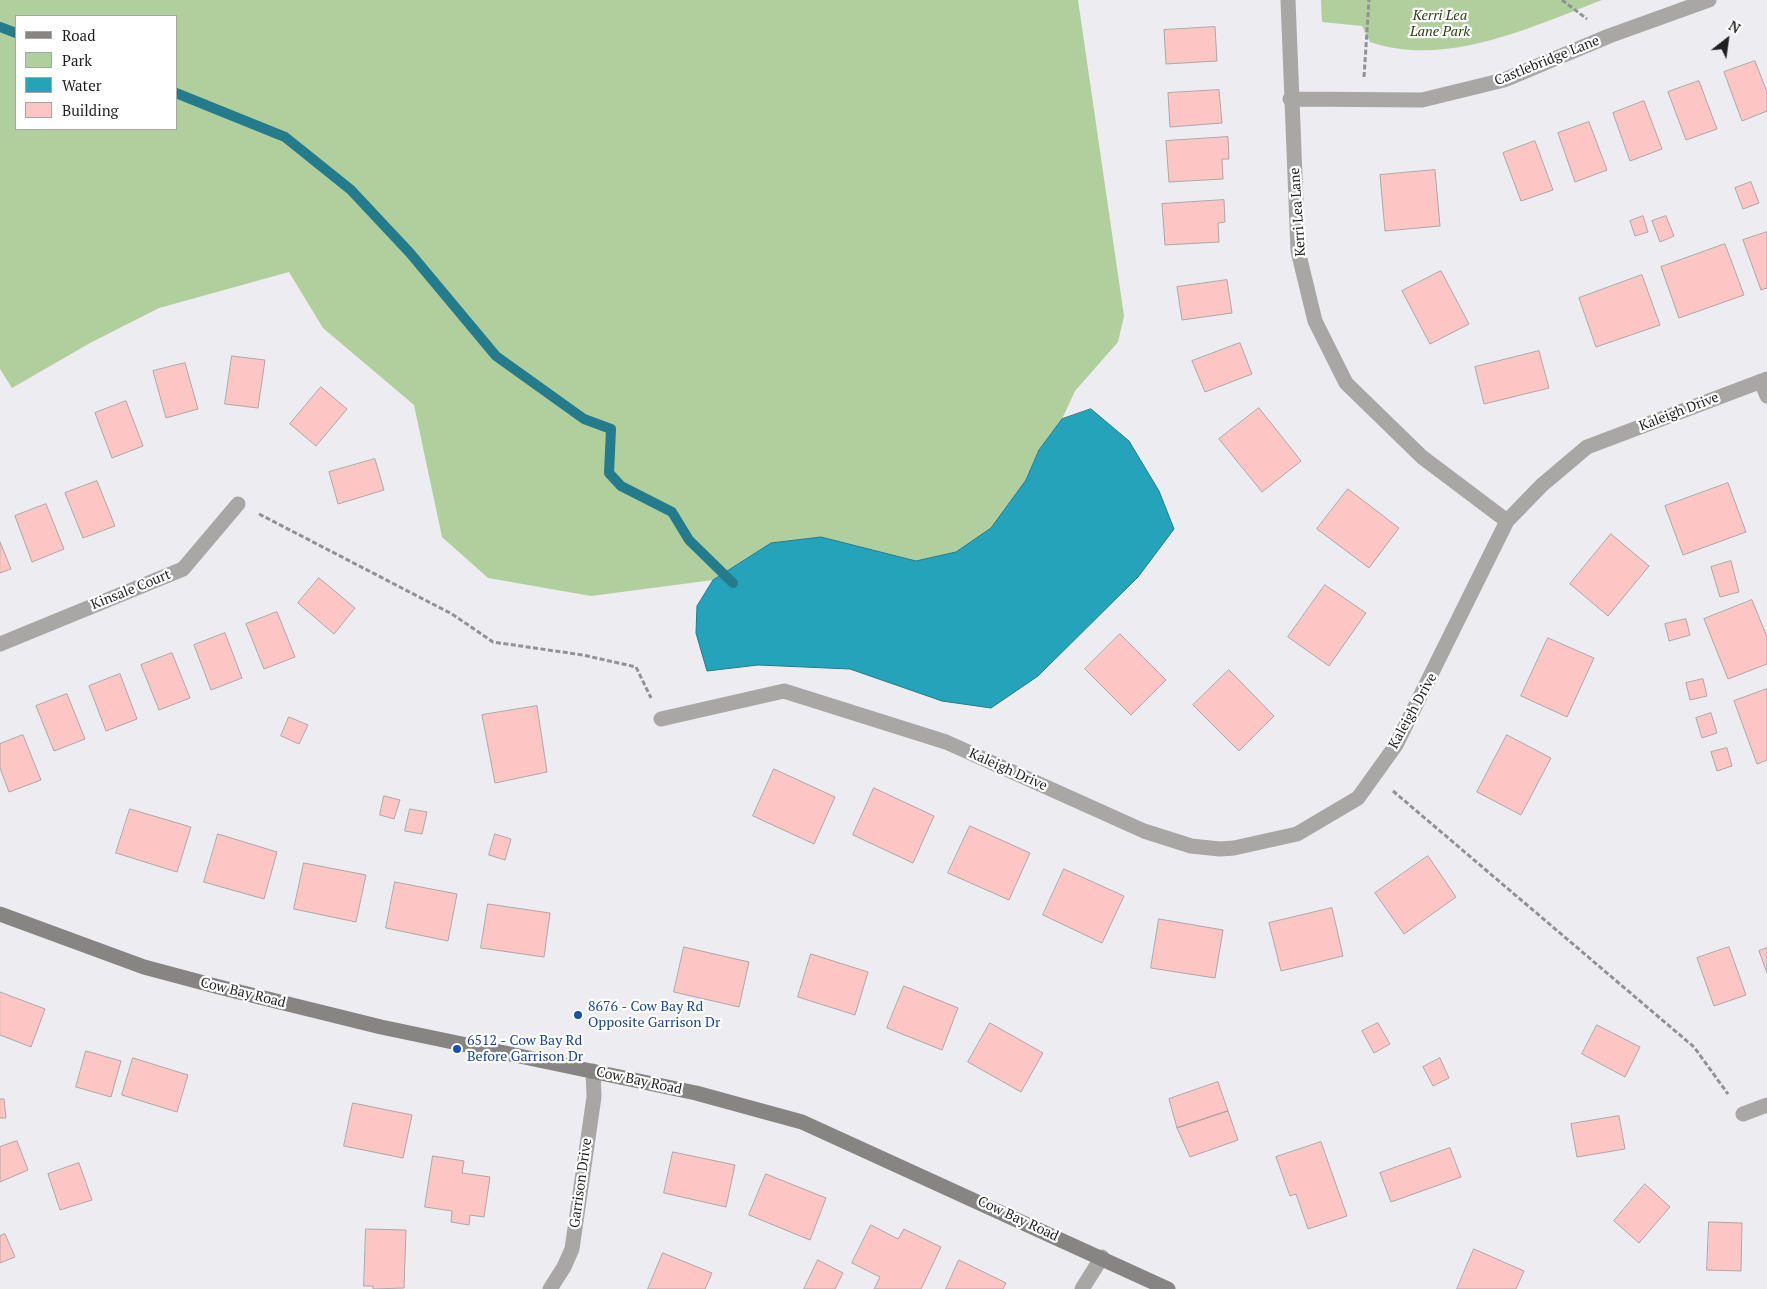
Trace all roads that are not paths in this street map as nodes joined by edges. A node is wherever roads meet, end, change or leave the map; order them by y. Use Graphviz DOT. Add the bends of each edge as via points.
graph roads {
  1 [pos="1288,0"];
  2 [pos="1709,0"];
  3 [pos="1290,99"];
  4 [pos="1764,380"];
  5 [pos="1767,396"];
  6 [pos="238,504"];
  7 [pos="1507,522"];
  8 [pos="0,644"];
  9 [pos="661,718"];
  10 [pos="0,914"];
  11 [pos="593,1071"];
  12 [pos="1767,1105"];
  13 [pos="1743,1114"];
  14 [pos="1102,1257"];
  15 [pos="550,1289"];
  16 [pos="1082,1289"];
  17 [pos="1168,1289"];
  1 -- 3 [label="street, Kerri Lea Lane"];
  2 -- 3 [label="street, Castlebridge Lane" via="1609,36 1504,80 1422,100"];
  3 -- 7 [label="street, Kerri Lea Lane" via="1298,251 1316,321 1346,383 1422,457"];
  4 -- 5 [label="street"];
  4 -- 7 [label="street, Kaleigh Drive" via="1587,447 1542,484"];
  6 -- 8 [label="street, Kinsale Court" via="183,569"];
  7 -- 9 [label="street, Kaleigh Drive" via="1396,745 1358,798 1297,834 1220,849 1190,846 1144,831 946,742 784,691"];
  10 -- 11 [label="main road, Cow Bay Road" via="144,967 219,987 380,1027"];
  11 -- 14 [label="main road, Cow Bay Road" via="696,1093 802,1122"];
  11 -- 15 [label="street, Garrison Drive" via="594,1097 572,1249"];
  12 -- 13 [label="street"];
  14 -- 16 [label="street"];
  14 -- 17 [label="main road, Cow Bay Road"];
}
